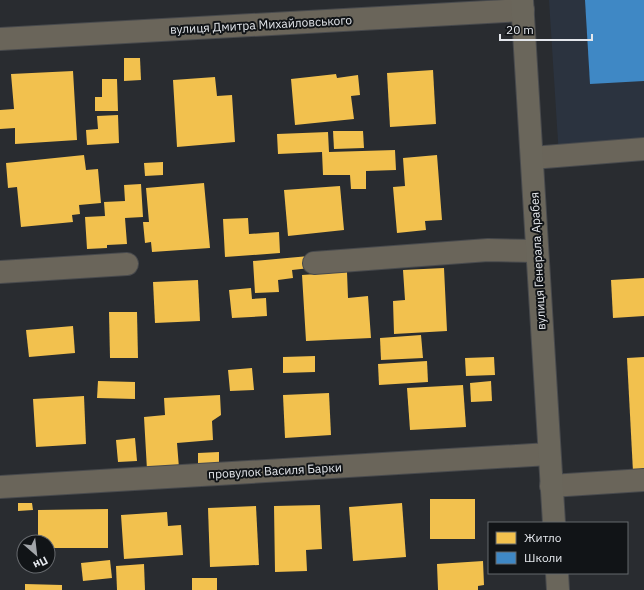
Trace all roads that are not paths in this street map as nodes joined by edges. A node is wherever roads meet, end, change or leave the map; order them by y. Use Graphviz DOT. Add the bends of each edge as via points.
graph roads {
  1 [pos="522,5"];
  2 [pos="0,39"];
  3 [pos="644,149"];
  4 [pos="532,158"];
  5 [pos="537,251"];
  6 [pos="314,263"];
  7 [pos="127,264"];
  8 [pos="0,272"];
  9 [pos="549,454"];
  10 [pos="644,480"];
  11 [pos="551,486"];
  12 [pos="0,487"];
  13 [pos="554,522"];
  14 [pos="557,574"];
  15 [pos="558,590"];
  1 -- 2 [label="street, вулиця Дмитра Михайловського"];
  1 -- 4 [label="main road, вулиця Генерала Арабея"];
  3 -- 4 [label="street"];
  4 -- 5 [label="main road, вулиця Генерала Арабея"];
  5 -- 6 [label="street" via="488,250"];
  5 -- 9 [label="main road, вулиця Генерала Арабея"];
  7 -- 8 [label="street"];
  9 -- 11 [label="main road, вулиця Генерала Арабея"];
  9 -- 12 [label="street, провулок Василя Барки"];
  10 -- 11 [label="street"];
  11 -- 13 [label="main road, вулиця Генерала Арабея"];
  14 -- 15 [label="main road"];
}
